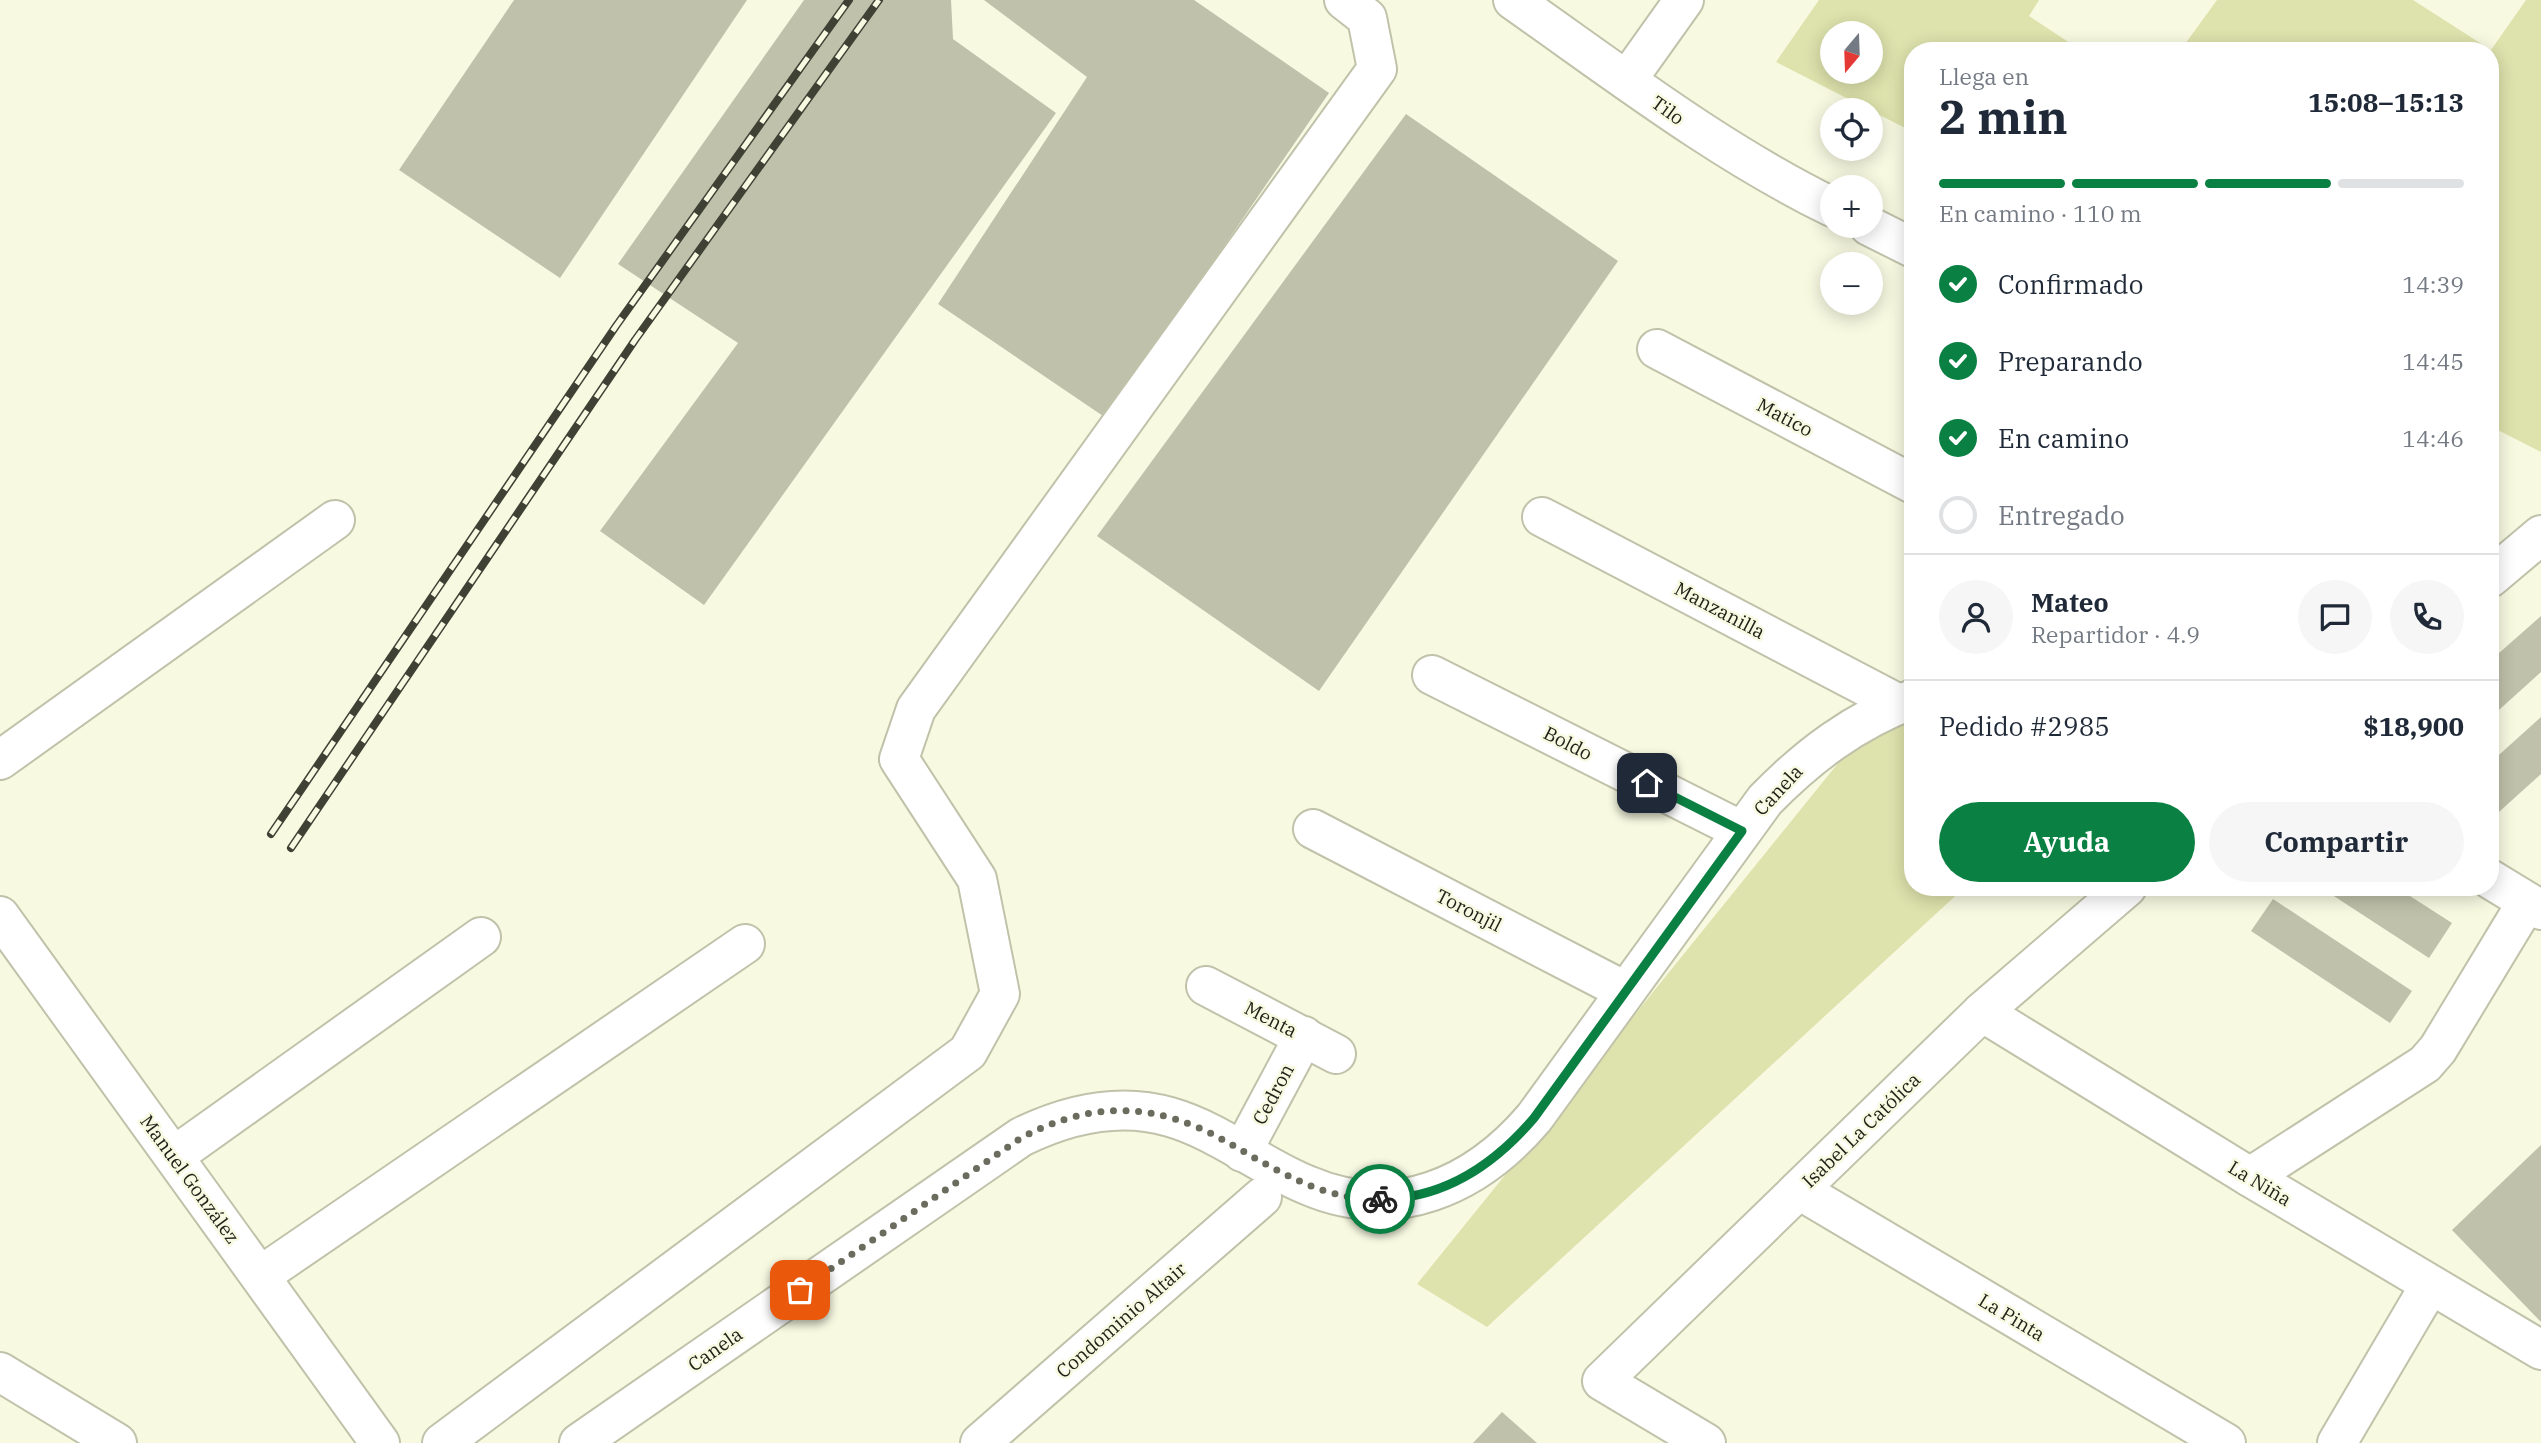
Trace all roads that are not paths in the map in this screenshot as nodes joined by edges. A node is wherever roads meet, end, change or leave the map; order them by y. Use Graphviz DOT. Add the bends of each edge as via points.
graph roads {
  1 [pos="1344,0"];
  2 [pos="1513,0"];
  3 [pos="1684,0"];
  4 [pos="1627,80"];
  5 [pos="1820,201"];
  6 [pos="1883,233"];
  7 [pos="1904,244"];
  8 [pos="1657,349"];
  9 [pos="1904,479"];
  10 [pos="1542,517"];
  11 [pos="335,520"];
  12 [pos="2541,535"];
  13 [pos="2499,570"];
  14 [pos="1432,675"];
  15 [pos="1904,701"];
  16 [pos="1904,703"];
  17 [pos="0,760"];
  18 [pos="1313,829"];
  19 [pos="1742,831"];
  20 [pos="2499,885"];
  21 [pos="2117,896"];
  22 [pos="2534,906"];
  23 [pos="0,916"];
  24 [pos="481,937"];
  25 [pos="745,944"];
  26 [pos="1206,986"];
  27 [pos="1625,991"];
  28 [pos="1982,1012"];
  29 [pos="1320,1045"];
  30 [pos="1242,1152"];
  31 [pos="174,1156"];
  32 [pos="2250,1177"];
  33 [pos="1799,1191"];
  34 [pos="1262,1197"];
  35 [pos="260,1276"];
  36 [pos="2430,1285"];
  37 [pos="2541,1350"];
  38 [pos="1,1375"];
  39 [pos="117,1443"];
  40 [pos="380,1443"];
  41 [pos="442,1443"];
  42 [pos="579,1443"];
  43 [pos="980,1443"];
  44 [pos="1706,1443"];
  45 [pos="2226,1443"];
  46 [pos="2337,1443"];
  1 -- 41 [label="street" via="1367,18 1377,69 916,709 899,759 976,879 1000,994 968,1052"];
  2 -- 4 [label="street, Tilo"];
  3 -- 4 [label="street"];
  4 -- 5 [label="street, Tilo" via="1756,168"];
  6 -- 7 [label="street"];
  8 -- 9 [label="street, Matico"];
  10 -- 15 [label="street, Manzanilla"];
  11 -- 17 [label="street"];
  12 -- 13 [label="street"];
  14 -- 19 [label="street, Boldo"];
  16 -- 19 [label="street, Canela" via="1868,718 1814,753 1765,800"];
  18 -- 27 [label="street, Toronjil"];
  19 -- 27 [label="street, Canela"];
  20 -- 22 [label="street"];
  21 -- 28 [label="street, Isabel La Católica"];
  22 -- 32 [label="street" via="2424,1064"];
  23 -- 31 [label="street, Manuel González"];
  24 -- 31 [label="street"];
  25 -- 35 [label="street"];
  26 -- 29 [label="street, Menta"];
  27 -- 30 [label="street, Canela" via="1518,1136 1481,1168 1454,1183 1395,1199 1336,1195"];
  28 -- 32 [label="street, La Niña"];
  28 -- 33 [label="street, Isabel La Católica"];
  29 -- 30 [label="street, Cedron"];
  30 -- 42 [label="street, Canela" via="1198,1128 1138,1111 1097,1112 1048,1124 1021,1138"];
  31 -- 35 [label="street, Manuel González"];
  32 -- 36 [label="street, La Niña"];
  33 -- 44 [label="street, Isabel La Católica" via="1602,1381"];
  33 -- 45 [label="street, La Pinta"];
  34 -- 43 [label="street, Condominio Altair"];
  35 -- 40 [label="street, Manuel González"];
  36 -- 37 [label="street, La Niña"];
  36 -- 46 [label="street"];
  38 -- 39 [label="street"];
}
